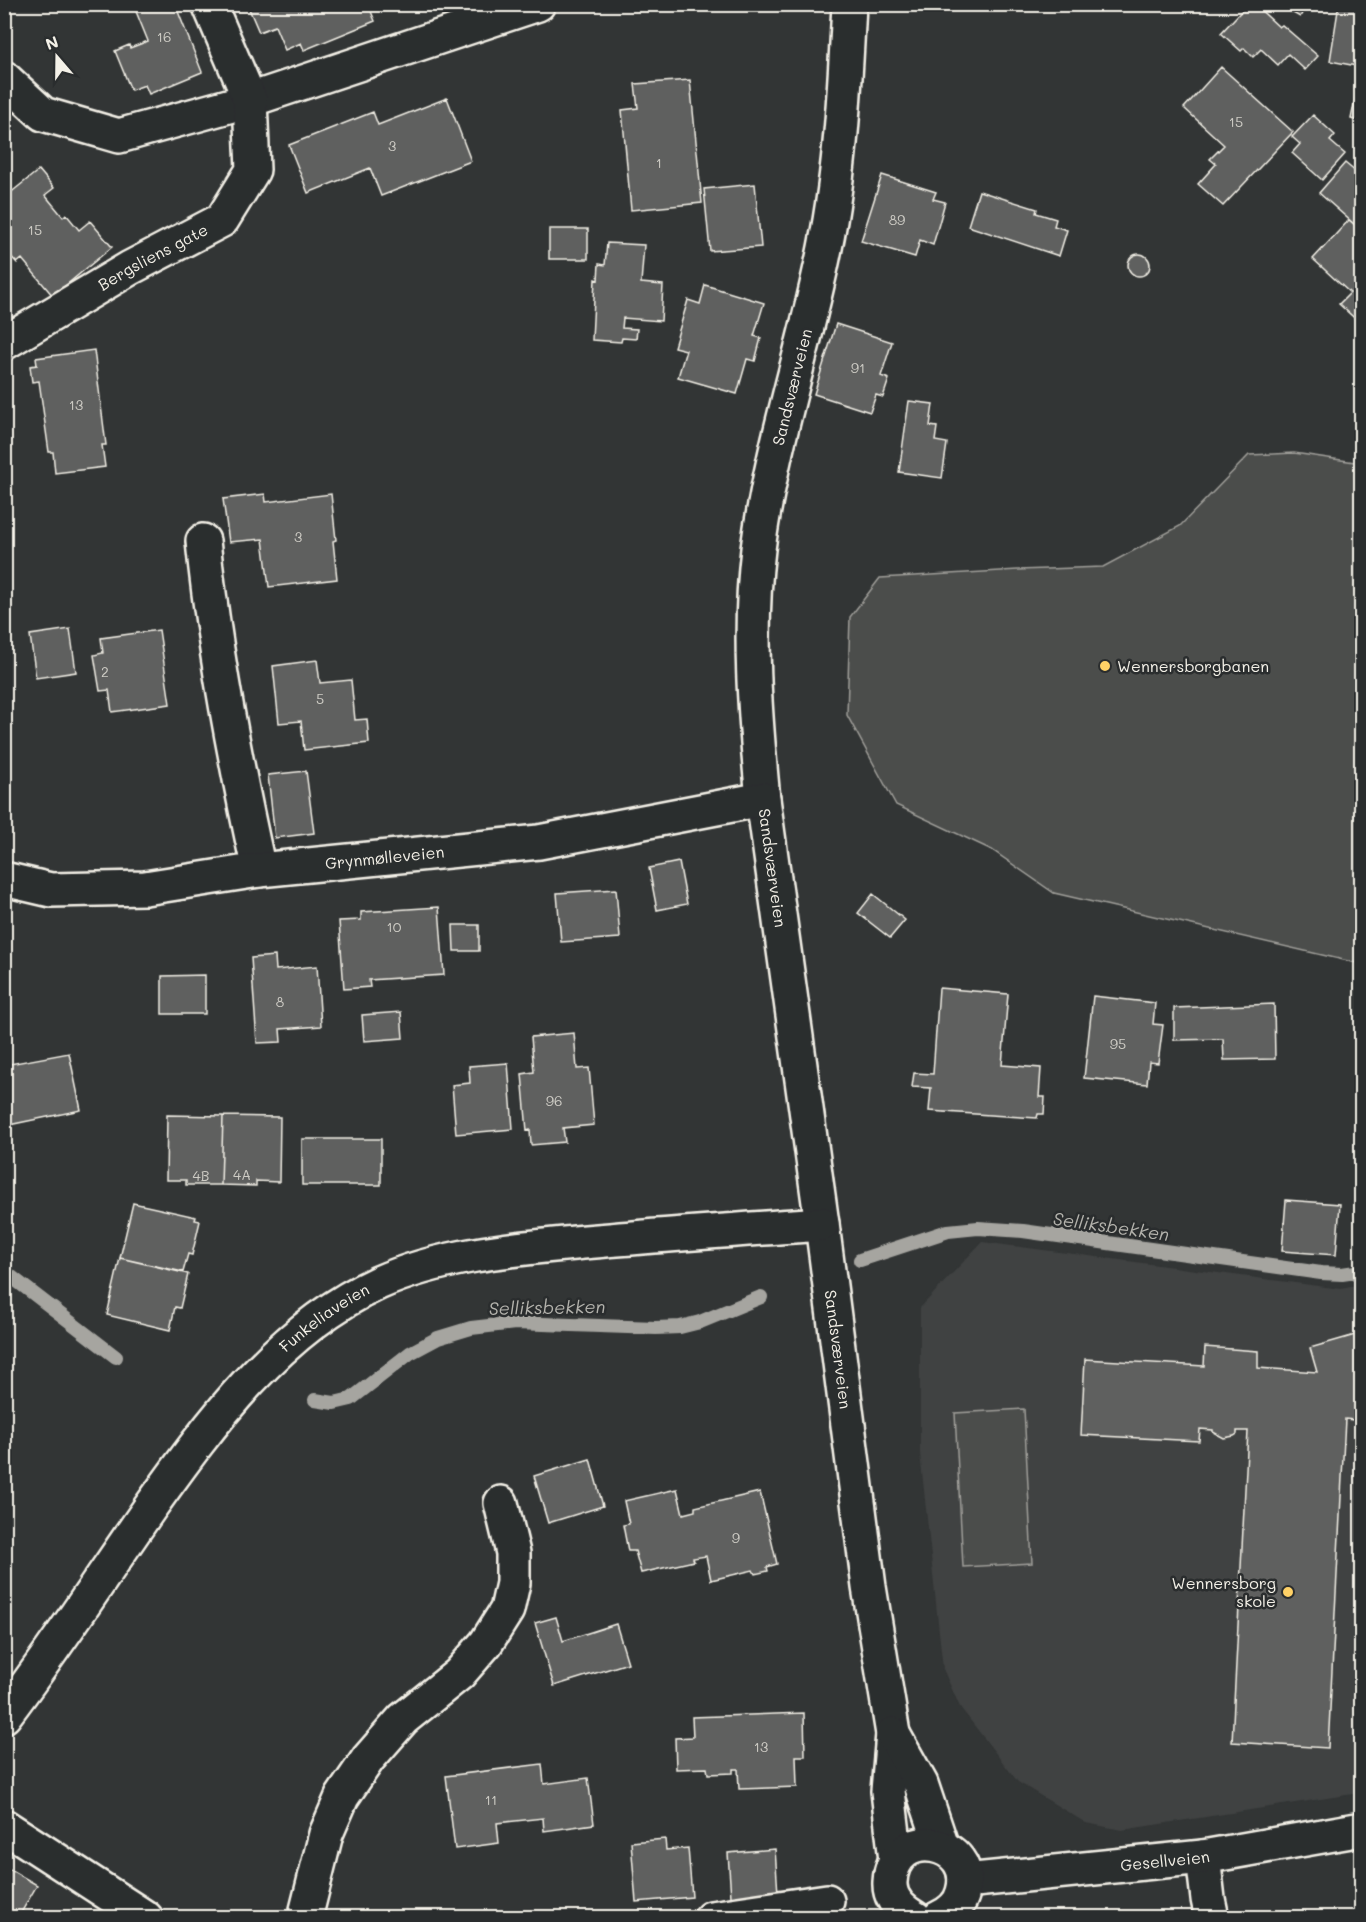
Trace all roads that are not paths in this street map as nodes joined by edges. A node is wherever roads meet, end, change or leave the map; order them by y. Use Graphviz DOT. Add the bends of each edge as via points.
graph roads {
  1 [pos="209,4"];
  2 [pos="538,4"];
  3 [pos="849,4"];
  4 [pos="4,78"];
  5 [pos="250,100"];
  6 [pos="4,343"];
  7 [pos="203,541"];
  8 [pos="763,798"];
  9 [pos="259,870"];
  10 [pos="4,879"];
  11 [pos="822,1224"];
  12 [pos="501,1503"];
  13 [pos="4,1716"];
  14 [pos="893,1734"];
  15 [pos="4,1826"];
  16 [pos="1362,1829"];
  17 [pos="942,1847"];
  18 [pos="1203,1857"];
  19 [pos="896,1860"];
  20 [pos="827,1902"];
  21 [pos="953,1906"];
  22 [pos="909,1916"];
  23 [pos="146,1917"];
  24 [pos="305,1917"];
  25 [pos="711,1917"];
  26 [pos="1212,1917"];
  1 -- 5 [label="street, Bergsliens gate"];
  2 -- 5 [label="street"];
  3 -- 8 [label="street, Sandsværveien" via="840,145 826,245 777,442 758,551 756,729"];
  4 -- 5 [label="street" via="44,114 119,136"];
  5 -- 6 [label="street, Bergsliens gate" via="252,170 222,220 130,268"];
  7 -- 9 [label="street" via="237,772"];
  8 -- 9 [label="street, Grynmølleveien" via="538,842"];
  8 -- 11 [label="street, Sandsværveien"];
  9 -- 10 [label="street, Grynmølleveien" via="145,888 95,890 51,890"];
  11 -- 13 [label="street, Funkeliaveien" via="598,1241 478,1255 413,1270 343,1301 280,1351 220,1415"];
  11 -- 14 [label="street, Sandsværveien" via="869,1587"];
  12 -- 24 [label="street" via="513,1552 513,1582 507,1610 459,1674 403,1719 342,1797 326,1834"];
  14 -- 17 [label="street, Sandsværveien" via="921,1784"];
  14 -- 19 [label="street, Sandsværveien" via="888,1791"];
  15 -- 23 [label="street"];
  16 -- 18 [label="street, Gesellveien"];
  17 -- 19 [label="street" via="917,1845"];
  17 -- 21 [label="street" via="962,1867"];
  18 -- 21 [label="street, Gesellveien"];
  18 -- 26 [label="street"];
  19 -- 22 [label="street, Sandsværveien" via="890,1888 895,1902"];
  20 -- 25 [label="street"];
}
